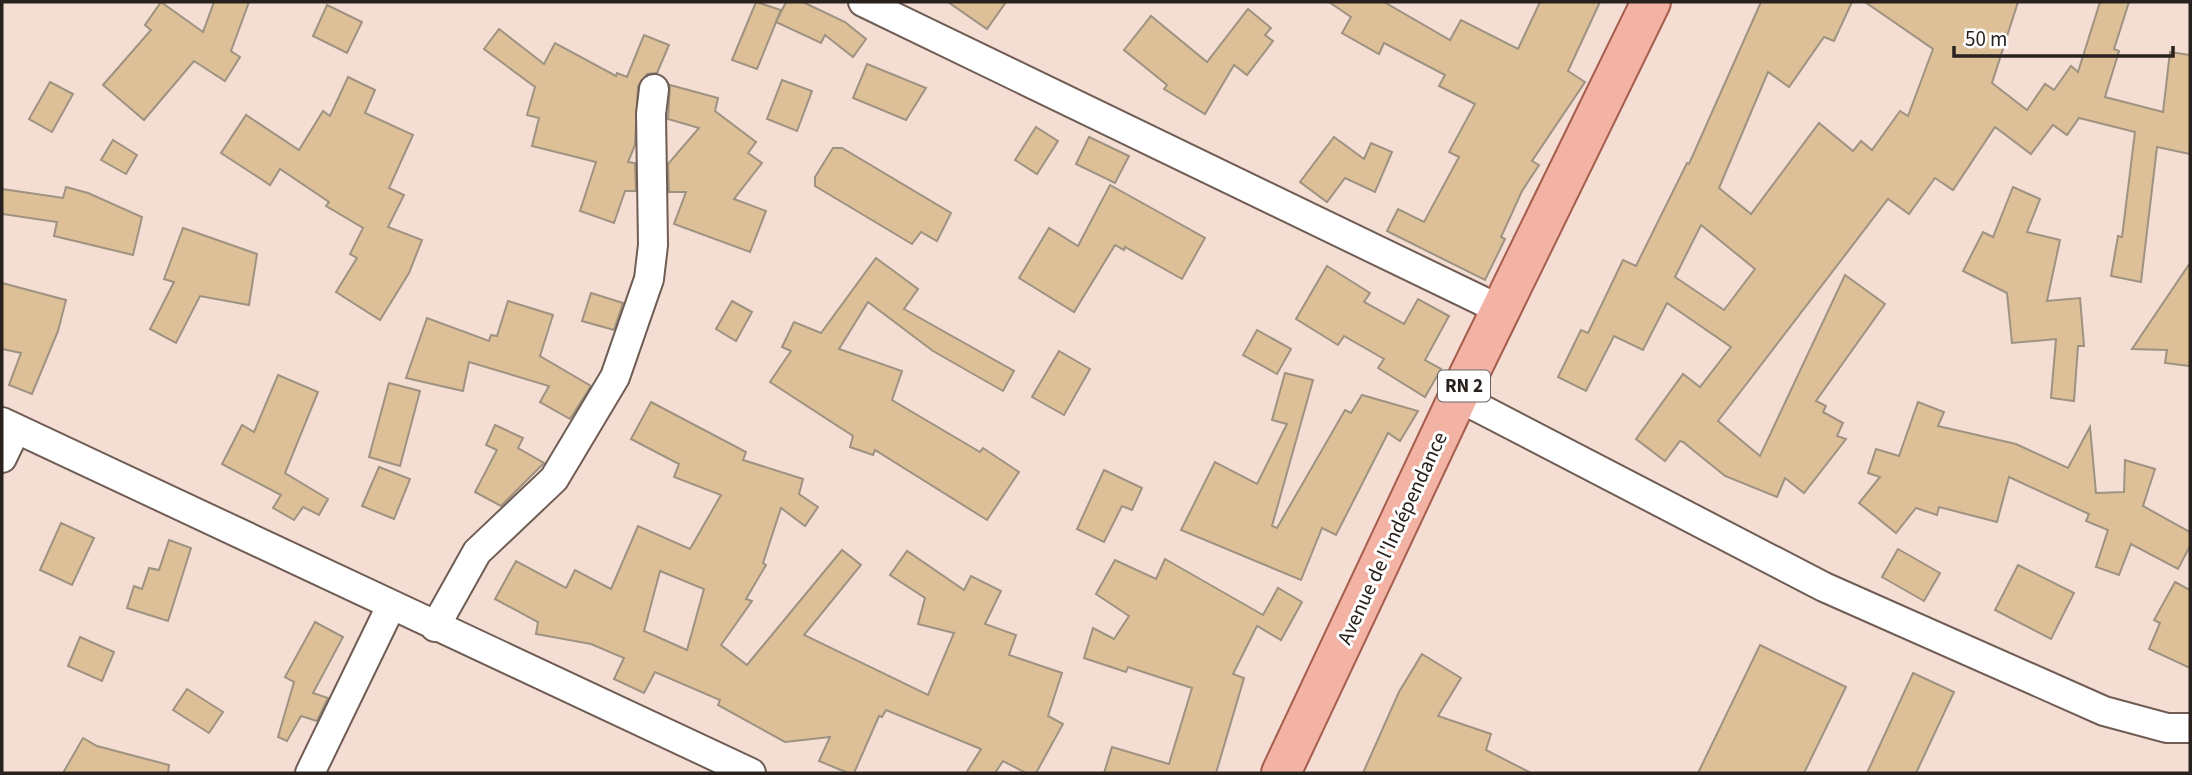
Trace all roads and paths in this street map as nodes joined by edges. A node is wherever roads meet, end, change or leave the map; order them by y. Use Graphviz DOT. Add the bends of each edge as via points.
graph roads {
  1 [pos="863,2"];
  2 [pos="1651,2"];
  3 [pos="654,89"];
  4 [pos="1503,311"];
  5 [pos="1458,397"];
  6 [pos="9,425"];
  7 [pos="2,458"];
  8 [pos="391,606"];
  9 [pos="435,627"];
  10 [pos="2190,728"];
  11 [pos="310,773"];
  12 [pos="751,773"];
  13 [pos="1281,773"];
  1 -- 4 [label="street"];
  2 -- 4 [label="main road, Avenue de l'Indépendance / RN 2"];
  3 -- 9 [label="street" via="649,279 615,377 554,479 477,552"];
  4 -- 5 [label="main road, Avenue de l'Indépendance / RN 2"];
  5 -- 10 [label="street" via="1824,587 2104,710 2167,728"];
  5 -- 13 [label="main road, Avenue de l'Indépendance / RN 2"];
  6 -- 7 [label="street"];
  6 -- 8 [label="street"];
  8 -- 9 [label="street"];
  8 -- 11 [label="street"];
  9 -- 12 [label="street"];
}
